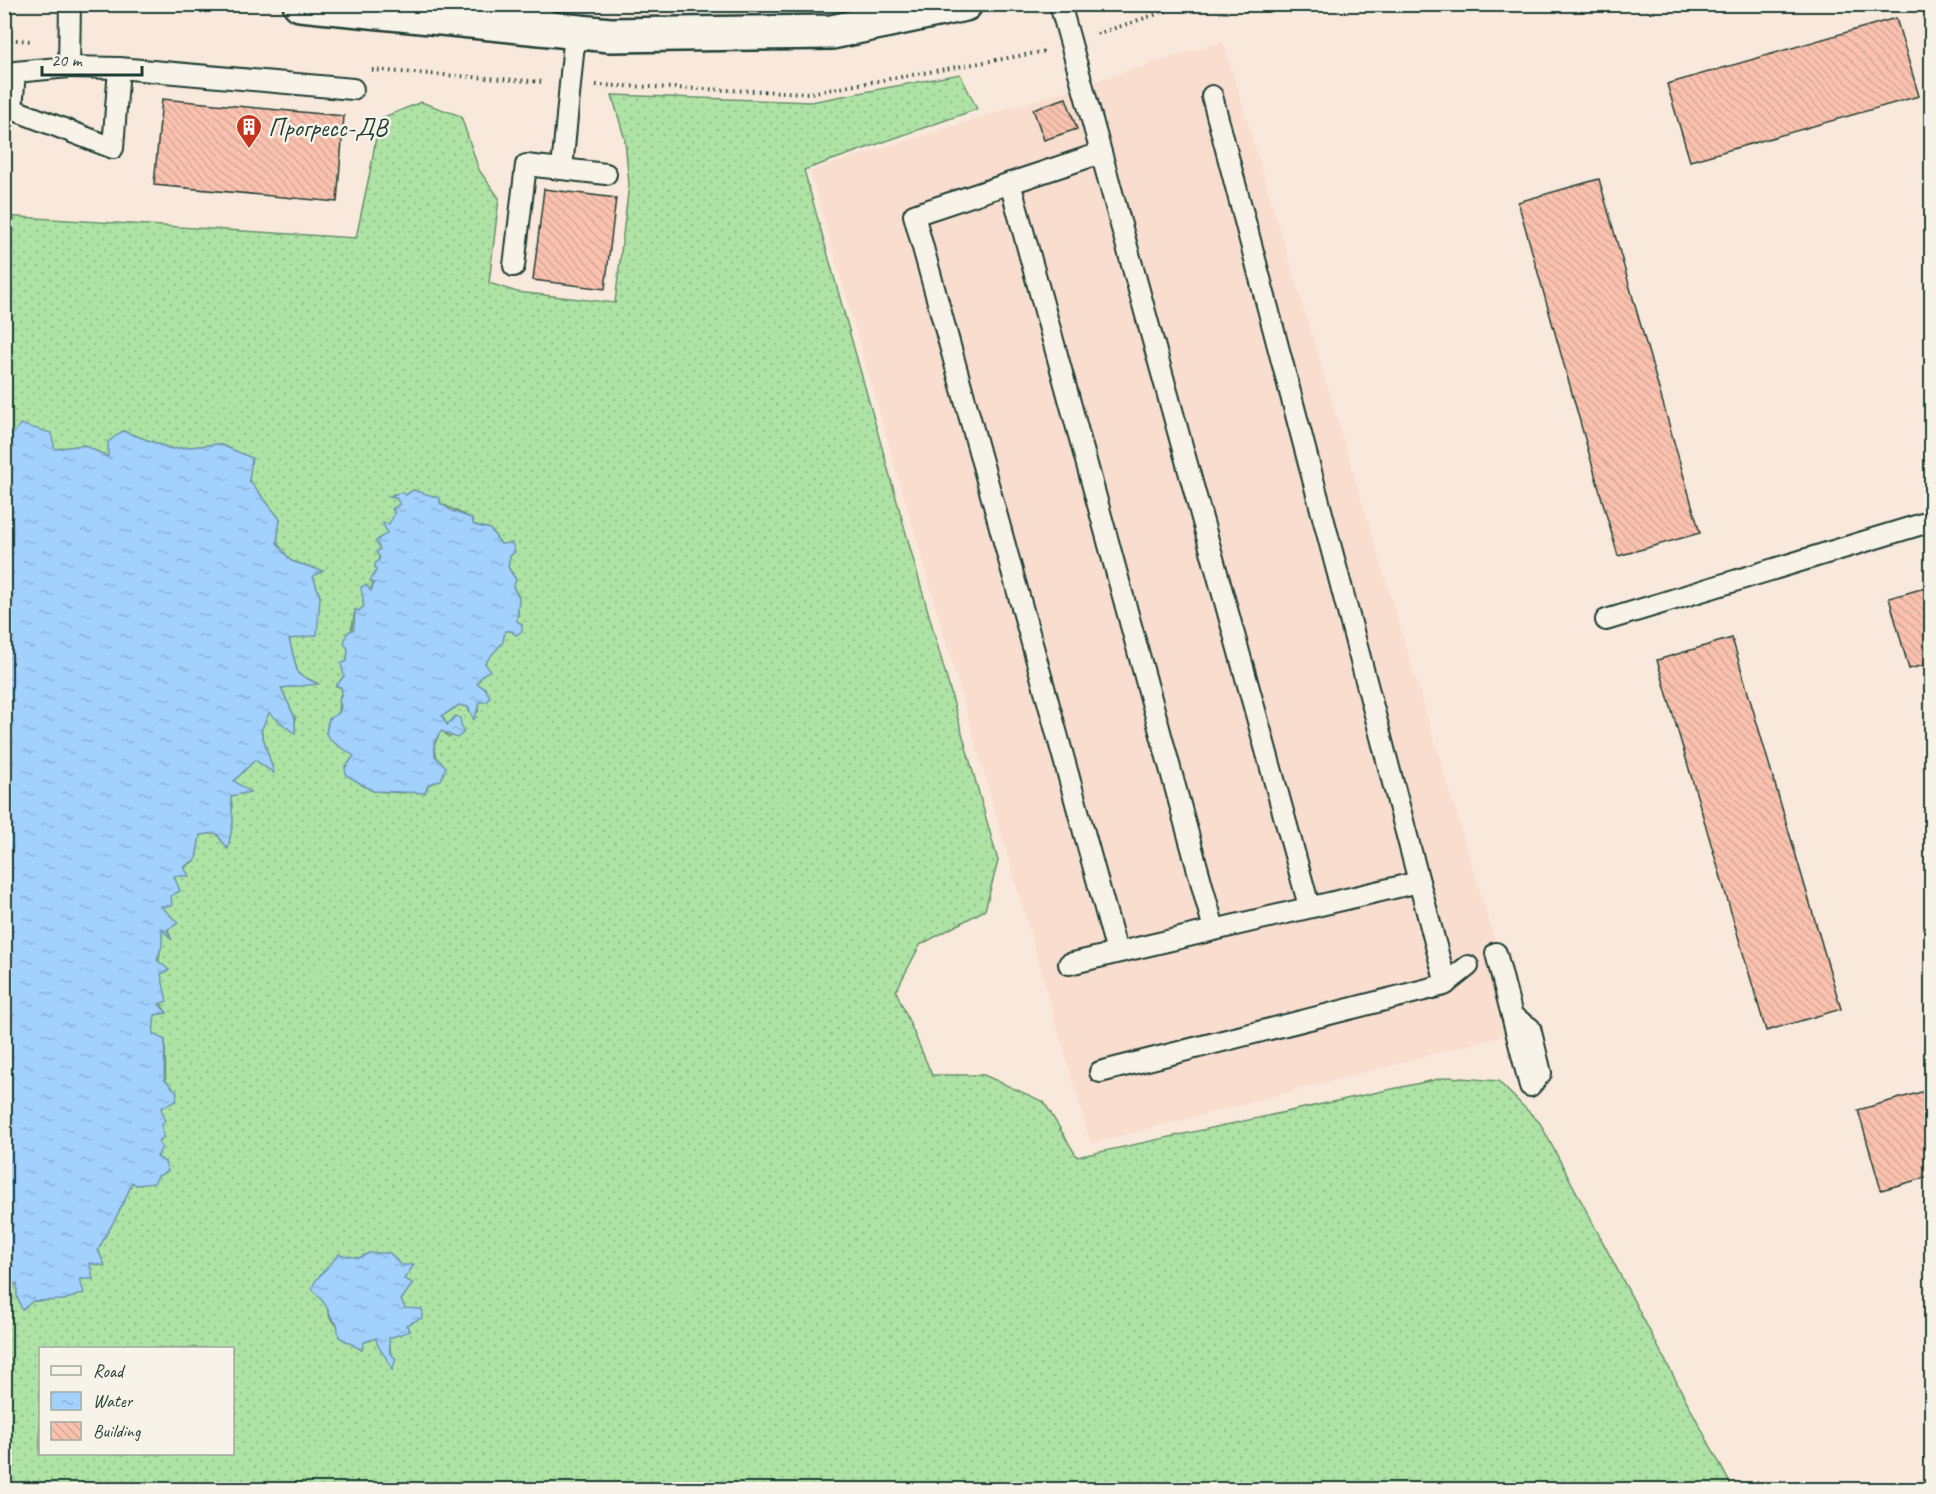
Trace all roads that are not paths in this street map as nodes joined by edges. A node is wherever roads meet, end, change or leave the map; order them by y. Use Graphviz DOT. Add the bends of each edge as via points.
graph roads {
  1 [pos="70,4"];
  2 [pos="300,4"];
  3 [pos="965,4"];
  4 [pos="1060,4"];
  5 [pos="542,16"];
  6 [pos="575,32"];
  7 [pos="69,67"];
  8 [pos="119,68"];
  9 [pos="353,89"];
  10 [pos="1212,96"];
  11 [pos="1101,153"];
  12 [pos="562,169"];
  13 [pos="606,174"];
  14 [pos="1010,183"];
  15 [pos="514,266"];
  16 [pos="1932,521"];
  17 [pos="1606,620"];
  18 [pos="1419,882"];
  19 [pos="1309,906"];
  20 [pos="1214,929"];
  21 [pos="1117,952"];
  22 [pos="1496,953"];
  23 [pos="1069,964"];
  24 [pos="1468,966"];
  25 [pos="1446,984"];
  26 [pos="1512,1016"];
  27 [pos="1100,1072"];
  1 -- 7 [label="lane"];
  2 -- 5 [label="street"];
  3 -- 6 [label="street" via="832,32"];
  4 -- 11 [label="lane"];
  5 -- 6 [label="street"];
  6 -- 12 [label="lane"];
  7 -- 8 [label="lane"];
  7 -- 8 [label="lane" via="15,72 12,109 112,148"];
  8 -- 9 [label="lane"];
  10 -- 18 [label="lane"];
  11 -- 14 [label="lane"];
  11 -- 19 [label="lane"];
  12 -- 13 [label="lane"];
  12 -- 15 [label="lane" via="526,165"];
  14 -- 20 [label="lane"];
  14 -- 21 [label="lane" via="914,215"];
  16 -- 17 [label="lane"];
  18 -- 19 [label="lane"];
  18 -- 25 [label="lane"];
  19 -- 20 [label="lane"];
  20 -- 21 [label="lane"];
  21 -- 23 [label="lane"];
  22 -- 26 [label="lane"];
  24 -- 25 [label="lane"];
  25 -- 27 [label="lane"];
}
